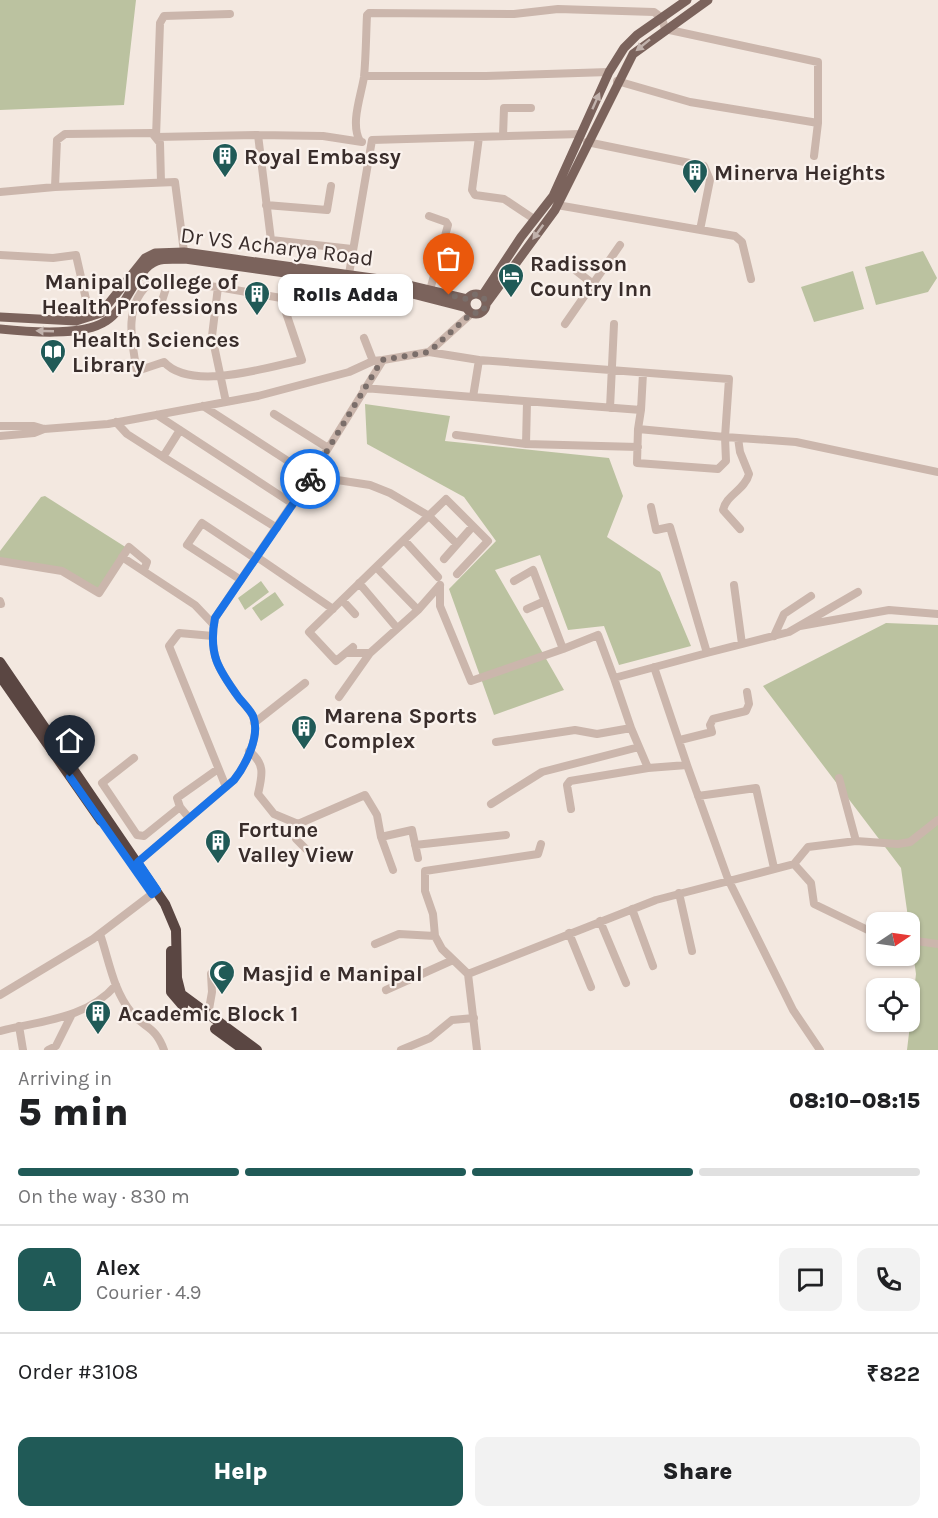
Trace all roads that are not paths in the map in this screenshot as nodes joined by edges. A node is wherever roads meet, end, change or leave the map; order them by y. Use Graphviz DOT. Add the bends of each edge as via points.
graph roads {
  1 [pos="687,0"];
  2 [pos="708,0"];
  3 [pos="230,14"];
  4 [pos="662,18"];
  5 [pos="665,29"];
  6 [pos="609,72"];
  7 [pos="364,76"];
  8 [pos="617,81"];
  9 [pos="531,108"];
  10 [pos="818,123"];
  11 [pos="258,135"];
  12 [pos="503,136"];
  13 [pos="156,137"];
  14 [pos="479,137"];
  15 [pos="584,138"];
  16 [pos="360,141"];
  17 [pos="371,144"];
  18 [pos="814,156"];
  19 [pos="160,182"];
  20 [pos="331,186"];
  21 [pos="55,187"];
  22 [pos="0,192"];
  23 [pos="266,205"];
  24 [pos="557,206"];
  25 [pos="429,216"];
  26 [pos="534,219"];
  27 [pos="700,230"];
  28 [pos="620,245"];
  29 [pos="352,249"];
  30 [pos="184,252"];
  31 [pos="0,255"];
  32 [pos="230,264"];
  33 [pos="574,269"];
  34 [pos="349,274"];
  35 [pos="751,279"];
  36 [pos="168,282"];
  37 [pos="593,284"];
  38 [pos="218,287"];
  39 [pos="430,290"];
  40 [pos="484,300"];
  41 [pos="160,307"];
  42 [pos="469,307"];
  43 [pos="90,316"];
  44 [pos="4,318"];
  45 [pos="565,324"];
  46 [pos="614,324"];
  47 [pos="4,329"];
  48 [pos="454,329"];
  49 [pos="364,338"];
  50 [pos="429,352"];
  51 [pos="382,360"];
  52 [pos="479,360"];
  53 [pos="373,361"];
  54 [pos="612,371"];
  55 [pos="643,373"];
  56 [pos="221,377"];
  57 [pos="364,388"];
  58 [pos="473,398"];
  59 [pos="226,402"];
  60 [pos="527,402"];
  61 [pos="203,406"];
  62 [pos="610,408"];
  63 [pos="641,410"];
  64 [pos="274,414"];
  65 [pos="157,415"];
  66 [pos="116,423"];
  67 [pos="0,426"];
  68 [pos="44,429"];
  69 [pos="638,429"];
  70 [pos="180,430"];
  71 [pos="456,435"];
  72 [pos="0,436"];
  73 [pos="725,437"];
  74 [pos="738,438"];
  75 [pos="526,444"];
  76 [pos="638,447"];
  77 [pos="328,448"];
  78 [pos="163,457"];
  79 [pos="937,472"];
  80 [pos="311,476"];
  81 [pos="293,504"];
  82 [pos="651,507"];
  83 [pos="429,516"];
  84 [pos="473,526"];
  85 [pos="277,528"];
  86 [pos="741,529"];
  87 [pos="404,540"];
  88 [pos="457,544"];
  89 [pos="122,557"];
  90 [pos="257,558"];
  91 [pos="444,559"];
  92 [pos="0,561"];
  93 [pos="376,567"];
  94 [pos="144,570"];
  95 [pos="457,574"];
  96 [pos="438,577"];
  97 [pos="241,580"];
  98 [pos="514,581"];
  99 [pos="359,583"];
  100 [pos="734,585"];
  101 [pos="858,592"];
  102 [pos="811,596"];
  103 [pos="342,600"];
  104 [pos="545,601"];
  105 [pos="333,609"];
  106 [pos="527,609"];
  107 [pos="418,610"];
  108 [pos="355,614"];
  109 [pos="938,614"];
  110 [pos="214,624"];
  111 [pos="796,627"];
  112 [pos="397,628"];
  113 [pos="213,636"];
  114 [pos="774,636"];
  115 [pos="742,644"];
  116 [pos="563,649"];
  117 [pos="370,653"];
  118 [pos="707,653"];
  119 [pos="0,662"];
  120 [pos="654,667"];
  121 [pos="0,676"];
  122 [pos="614,678"];
  123 [pos="305,683"];
  124 [pos="747,693"];
  125 [pos="339,697"];
  126 [pos="254,723"];
  127 [pos="631,728"];
  128 [pos="680,740"];
  129 [pos="496,742"];
  130 [pos="639,747"];
  131 [pos="249,751"];
  132 [pos="134,758"];
  133 [pos="687,765"];
  134 [pos="648,768"];
  135 [pos="219,769"];
  136 [pos="839,778"];
  137 [pos="226,787"];
  138 [pos="698,796"];
  139 [pos="491,804"];
  140 [pos="180,807"];
  141 [pos="571,808"];
  142 [pos="189,818"];
  143 [pos="938,820"];
  144 [pos="298,824"];
  145 [pos="506,835"];
  146 [pos="381,837"];
  147 [pos="856,841"];
  148 [pos="541,844"];
  149 [pos="416,845"];
  150 [pos="306,849"];
  151 [pos="418,858"];
  152 [pos="138,862"];
  153 [pos="794,864"];
  154 [pos="774,868"];
  155 [pos="393,870"];
  156 [pos="728,879"];
  157 [pos="154,892"];
  158 [pos="679,893"];
  159 [pos="632,909"];
  160 [pos="600,921"];
  161 [pos="866,929"];
  162 [pos="569,933"];
  163 [pos="97,936"];
  164 [pos="435,936"];
  165 [pos="920,942"];
  166 [pos="375,944"];
  167 [pos="938,944"];
  168 [pos="692,951"];
  169 [pos="453,960"];
  170 [pos="653,966"];
  171 [pos="211,974"];
  172 [pos="468,974"];
  173 [pos="626,982"];
  174 [pos="116,985"];
  175 [pos="591,987"];
  176 [pos="386,990"];
  177 [pos="0,994"];
  178 [pos="71,1016"];
  179 [pos="208,1016"];
  180 [pos="474,1018"];
  181 [pos="19,1026"];
  182 [pos="0,1031"];
  183 [pos="23,1050"];
  184 [pos="48,1050"];
  185 [pos="164,1050"];
  186 [pos="244,1050"];
  187 [pos="257,1050"];
  188 [pos="401,1050"];
  189 [pos="477,1050"];
  190 [pos="820,1050"];
  1 -- 4 [label="main road"];
  2 -- 5 [label="main road"];
  3 -- 13 [label="street" via="164,16 160,22"];
  4 -- 5 [label="street"];
  4 -- 6 [label="main road" via="624,48"];
  4 -- 7 [label="street" via="654,12 558,9 514,14 372,12 367,15"];
  5 -- 8 [label="main road, one-way" via="633,54"];
  5 -- 10 [label="street" via="818,62"];
  6 -- 7 [label="street"];
  15 -- 6 [label="main road, one-way"];
  7 -- 16 [label="street" via="357,116"];
  8 -- 10 [label="street" via="690,102"];
  8 -- 15 [label="main road"];
  9 -- 12 [label="street" via="504,108"];
  10 -- 18 [label="street"];
  11 -- 13 [label="street"];
  11 -- 16 [label="street"];
  11 -- 23 [label="street"];
  12 -- 14 [label="street"];
  12 -- 15 [label="street"];
  13 -- 19 [label="street" via="160,143"];
  13 -- 21 [label="street" via="145,131 61,135 57,140"];
  14 -- 17 [label="street" via="372,140"];
  14 -- 26 [label="street" via="472,190 475,195 504,199"];
  15 -- 24 [label="main road"];
  15 -- 26 [label="main road" via="553,196"];
  15 -- 27 [label="street" via="704,166 710,180"];
  16 -- 17 [label="street"];
  17 -- 29 [label="street"];
  19 -- 21 [label="street"];
  19 -- 30 [label="street" via="176,182"];
  20 -- 23 [label="street" via="327,210"];
  21 -- 22 [label="street"];
  23 -- 29 [label="street" via="271,240"];
  24 -- 27 [label="street"];
  24 -- 40 [label="main road, one-way"];
  25 -- 39 [label="street" via="448,225"];
  26 -- 40 [label="main road"];
  27 -- 35 [label="street" via="739,238"];
  28 -- 37 [label="street"];
  29 -- 34 [label="street"];
  30 -- 32 [label="main road, Dr VS Acharya Road"];
  30 -- 43 [label="main road, Dr VS Acharya Road" via="155,253 145,258 114,300 101,313"];
  31 -- 43 [label="street" via="76,255"];
  32 -- 34 [label="main road, Dr VS Acharya Road"];
  32 -- 42 [label="main road, Dr VS Acharya Road" via="385,287"];
  32 -- 47 [label="main road, Dr VS Acharya Road, one-way" via="157,261 148,267 116,314 105,323 61,331"];
  33 -- 37 [label="street"];
  34 -- 39 [label="main road, Dr VS Acharya Road"];
  36 -- 38 [label="street"];
  36 -- 41 [label="street"];
  36 -- 56 [label="street" via="153,280 137,299 130,332 138,371 164,362 178,371"];
  37 -- 45 [label="street"];
  38 -- 56 [label="street" via="212,336"];
  38 -- 56 [label="street" via="281,298 302,360"];
  39 -- 42 [label="main road, Dr VS Acharya Road"];
  40 -- 42 [label="main road" via="476,294"];
  40 -- 42 [label="main road" via="481,313"];
  42 -- 48 [label="street"];
  42 -- 50 [label="street"];
  43 -- 44 [label="main road, Dr VS Acharya Road" via="76,321"];
  44 -- 47 [label="main road"];
  46 -- 54 [label="street"];
  49 -- 53 [label="street"];
  50 -- 51 [label="street"];
  50 -- 52 [label="street"];
  51 -- 53 [label="street"];
  51 -- 57 [label="street"];
  52 -- 54 [label="street"];
  52 -- 58 [label="street"];
  53 -- 59 [label="street" via="349,372"];
  54 -- 55 [label="street"];
  54 -- 62 [label="street"];
  55 -- 63 [label="street"];
  55 -- 73 [label="street" via="729,379"];
  56 -- 59 [label="street"];
  57 -- 58 [label="street"];
  57 -- 77 [label="street"];
  58 -- 60 [label="street"];
  59 -- 61 [label="street"];
  60 -- 62 [label="street"];
  60 -- 75 [label="street"];
  61 -- 65 [label="street"];
  61 -- 80 [label="street"];
  62 -- 63 [label="street"];
  63 -- 69 [label="street"];
  64 -- 77 [label="street"];
  65 -- 66 [label="street"];
  65 -- 70 [label="street"];
  66 -- 68 [label="street"];
  66 -- 78 [label="street"];
  67 -- 68 [label="street"];
  67 -- 72 [label="street" via="4,430"];
  68 -- 72 [label="street"];
  69 -- 73 [label="street"];
  69 -- 76 [label="street"];
  70 -- 78 [label="street"];
  70 -- 81 [label="street"];
  71 -- 75 [label="street"];
  73 -- 74 [label="street"];
  73 -- 76 [label="street" via="726,461 718,469 637,463"];
  74 -- 79 [label="street" via="796,442"];
  74 -- 86 [label="street" via="749,474 723,510"];
  75 -- 76 [label="street"];
  77 -- 80 [label="street"];
  78 -- 85 [label="street"];
  80 -- 81 [label="street"];
  80 -- 83 [label="street" via="370,485"];
  81 -- 85 [label="street"];
  82 -- 118 [label="street" via="656,530 670,527"];
  83 -- 84 [label="street" via="446,500"];
  83 -- 87 [label="street"];
  83 -- 88 [label="street"];
  84 -- 88 [label="street"];
  84 -- 95 [label="street" via="488,541"];
  85 -- 90 [label="street"];
  87 -- 93 [label="street"];
  87 -- 96 [label="street"];
  88 -- 91 [label="street"];
  89 -- 92 [label="street" via="99,593 62,571"];
  89 -- 94 [label="street"];
  89 -- 94 [label="street" via="129,547 147,562"];
  90 -- 97 [label="street"];
  90 -- 97 [label="street" via="202,523 187,545"];
  90 -- 105 [label="street"];
  93 -- 99 [label="street"];
  93 -- 107 [label="street"];
  94 -- 110 [label="street" via="195,605"];
  97 -- 110 [label="street"];
  98 -- 104 [label="street" via="533,570"];
  99 -- 103 [label="street"];
  99 -- 112 [label="street"];
  100 -- 115 [label="street"];
  101 -- 111 [label="street"];
  102 -- 114 [label="street" via="784,614"];
  103 -- 105 [label="street"];
  103 -- 108 [label="street"];
  104 -- 106 [label="street"];
  104 -- 116 [label="street"];
  105 -- 117 [label="street" via="309,632 336,661 350,650"];
  107 -- 112 [label="street"];
  107 -- 116 [label="street" via="440,585 440,606 471,681"];
  109 -- 111 [label="street" via="889,610"];
  110 -- 113 [label="street"];
  111 -- 114 [label="street"];
  112 -- 117 [label="street"];
  113 -- 126 [label="street" via="219,670 253,716"];
  113 -- 135 [label="street" via="179,633 169,646"];
  114 -- 115 [label="street"];
  115 -- 118 [label="street"];
  116 -- 122 [label="street" via="598,635"];
  117 -- 125 [label="street"];
  118 -- 120 [label="street"];
  119 -- 152 [label="highway"];
  120 -- 122 [label="street"];
  120 -- 128 [label="street"];
  121 -- 157 [label="highway"];
  122 -- 127 [label="street"];
  123 -- 126 [label="street"];
  124 -- 128 [label="street" via="746,711 713,719 712,732"];
  126 -- 131 [label="street"];
  127 -- 129 [label="street" via="597,734 575,730"];
  127 -- 130 [label="street"];
  128 -- 133 [label="street"];
  130 -- 134 [label="street"];
  130 -- 139 [label="street" via="542,772"];
  131 -- 137 [label="street" via="243,768"];
  131 -- 144 [label="street" via="258,758 263,771 258,794 274,814"];
  132 -- 140 [label="street" via="102,783 137,835 144,836"];
  133 -- 134 [label="street"];
  133 -- 138 [label="street"];
  134 -- 141 [label="street" via="570,781 567,785"];
  135 -- 137 [label="street"];
  135 -- 140 [label="street" via="177,798"];
  136 -- 147 [label="street"];
  137 -- 142 [label="street"];
  138 -- 154 [label="street" via="756,788"];
  138 -- 156 [label="street"];
  140 -- 142 [label="street"];
  142 -- 152 [label="street"];
  143 -- 147 [label="street" via="910,842"];
  144 -- 146 [label="street" via="365,795 378,815"];
  144 -- 150 [label="street" via="297,839"];
  145 -- 149 [label="street"];
  146 -- 149 [label="street" via="412,830"];
  146 -- 155 [label="street"];
  147 -- 153 [label="street" via="808,847"];
  148 -- 164 [label="street" via="538,854 425,871 425,891"];
  149 -- 151 [label="street"];
  152 -- 157 [label="highway"];
  153 -- 154 [label="street"];
  153 -- 161 [label="street" via="811,883 814,904"];
  154 -- 156 [label="street"];
  156 -- 158 [label="street"];
  156 -- 190 [label="street" via="793,1010"];
  157 -- 163 [label="street"];
  157 -- 179 [label="highway" via="176,930 181,994"];
  157 -- 186 [label="highway" via="170,932 171,992 181,1004"];
  158 -- 159 [label="street"];
  158 -- 168 [label="street"];
  159 -- 160 [label="street"];
  159 -- 170 [label="street"];
  160 -- 162 [label="street"];
  160 -- 173 [label="street"];
  162 -- 172 [label="street"];
  162 -- 175 [label="street"];
  163 -- 174 [label="street"];
  163 -- 177 [label="street"];
  164 -- 166 [label="street" via="399,934"];
  164 -- 169 [label="street"];
  165 -- 167 [label="street"];
  169 -- 172 [label="street"];
  169 -- 176 [label="street"];
  171 -- 179 [label="street"];
  172 -- 180 [label="street"];
  174 -- 178 [label="street"];
  174 -- 185 [label="street" via="132,1014 151,1027"];
  178 -- 181 [label="street"];
  178 -- 184 [label="street" via="56,1046"];
  179 -- 187 [label="highway"];
  180 -- 188 [label="street" via="452,1020 430,1038"];
  180 -- 189 [label="street"];
  181 -- 182 [label="street"];
  181 -- 183 [label="street"];
}
